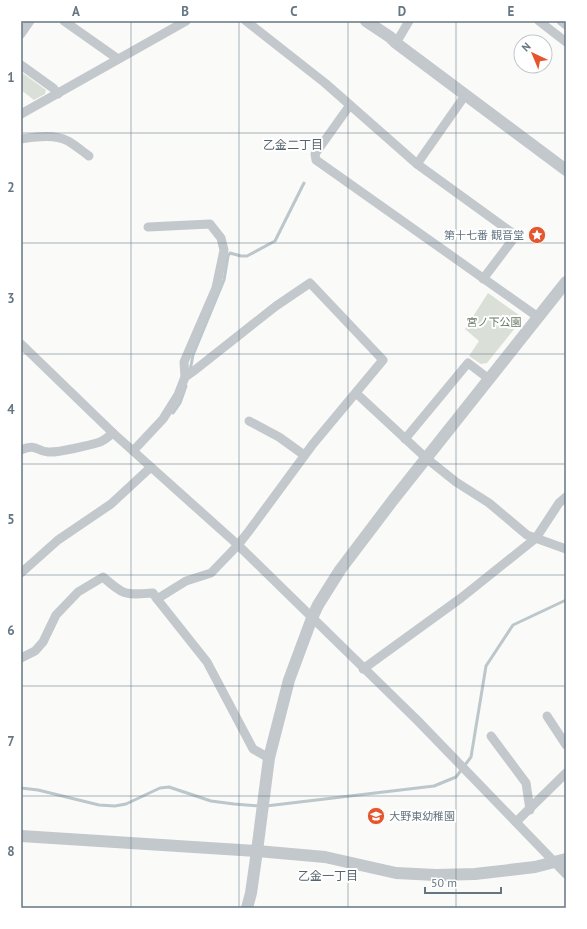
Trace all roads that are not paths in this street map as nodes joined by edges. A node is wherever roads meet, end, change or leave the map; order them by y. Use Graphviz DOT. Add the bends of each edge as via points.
graph roads {
  1 [pos="30,21"];
  2 [pos="64,21"];
  3 [pos="186,21"];
  4 [pos="246,21"];
  5 [pos="366,21"];
  6 [pos="409,21"];
  7 [pos="539,21"];
  8 [pos="561,21"];
  9 [pos="566,25"];
  10 [pos="21,34"];
  11 [pos="396,42"];
  12 [pos="566,42"];
  13 [pos="118,59"];
  14 [pos="21,65"];
  15 [pos="58,94"];
  16 [pos="466,94"];
  17 [pos="350,105"];
  18 [pos="21,114"];
  19 [pos="21,139"];
  20 [pos="89,156"];
  21 [pos="417,164"];
  22 [pos="566,170"];
  23 [pos="148,227"];
  24 [pos="483,279"];
  25 [pos="566,282"];
  26 [pos="538,317"];
  27 [pos="21,344"];
  28 [pos="185,377"];
  29 [pos="489,379"];
  30 [pos="356,393"];
  31 [pos="249,421"];
  32 [pos="113,433"];
  33 [pos="405,439"];
  34 [pos="21,450"];
  35 [pos="133,451"];
  36 [pos="304,455"];
  37 [pos="426,458"];
  38 [pos="151,467"];
  39 [pos="566,497"];
  40 [pos="536,538"];
  41 [pos="238,545"];
  42 [pos="566,549"];
  43 [pos="21,573"];
  44 [pos="157,599"];
  45 [pos="312,618"];
  46 [pos="21,658"];
  47 [pos="363,668"];
  48 [pos="547,716"];
  49 [pos="491,736"];
  50 [pos="566,745"];
  51 [pos="269,758"];
  52 [pos="566,773"];
  53 [pos="530,810"];
  54 [pos="516,822"];
  55 [pos="21,836"];
  56 [pos="257,851"];
  57 [pos="566,859"];
  58 [pos="554,862"];
  59 [pos="566,874"];
  60 [pos="247,908"];
  1 -- 10 [label="street"];
  2 -- 13 [label="street"];
  3 -- 13 [label="street"];
  4 -- 17 [label="street"];
  5 -- 11 [label="street"];
  6 -- 11 [label="street"];
  7 -- 12 [label="street"];
  8 -- 9 [label="street"];
  11 -- 16 [label="street"];
  13 -- 15 [label="street"];
  14 -- 15 [label="street"];
  15 -- 18 [label="street"];
  16 -- 21 [label="street"];
  16 -- 22 [label="street"];
  17 -- 21 [label="street"];
  17 -- 24 [label="street" via="315,154 316,160"];
  19 -- 20 [label="street" via="59,138"];
  21 -- 24 [label="street" via="511,232 514,238"];
  23 -- 28 [label="street" via="210,224 221,238 224,250 216,288 184,362"];
  24 -- 26 [label="street"];
  25 -- 26 [label="street"];
  26 -- 29 [label="street"];
  27 -- 32 [label="street"];
  28 -- 30 [label="street" via="276,306 310,283 383,360"];
  28 -- 35 [label="street" via="178,395 163,419"];
  29 -- 33 [label="street" via="468,362"];
  29 -- 37 [label="street"];
  30 -- 33 [label="street"];
  30 -- 36 [label="street"];
  31 -- 36 [label="street" via="279,437"];
  32 -- 34 [label="street" via="101,441 57,451 47,452 35,447"];
  32 -- 35 [label="street"];
  33 -- 37 [label="street"];
  35 -- 38 [label="street"];
  36 -- 41 [label="street"];
  37 -- 40 [label="street" via="456,482 489,503 527,535"];
  37 -- 45 [label="street" via="340,570"];
  38 -- 41 [label="street"];
  38 -- 43 [label="street" via="111,504 58,540"];
  39 -- 40 [label="street" via="559,503"];
  40 -- 42 [label="street"];
  40 -- 47 [label="street" via="461,598"];
  41 -- 44 [label="street" via="211,572 186,581"];
  41 -- 45 [label="street"];
  44 -- 46 [label="street" via="153,593 130,595 120,592 103,577 78,592 56,614 43,642 35,651"];
  44 -- 51 [label="street" via="207,662 253,749"];
  45 -- 47 [label="street"];
  45 -- 51 [label="street" via="289,680"];
  47 -- 54 [label="street"];
  48 -- 50 [label="street"];
  49 -- 53 [label="street" via="526,783"];
  51 -- 56 [label="street"];
  52 -- 53 [label="street"];
  53 -- 54 [label="street"];
  54 -- 58 [label="street"];
  55 -- 56 [label="street"];
  56 -- 58 [label="street" via="325,857 396,873 436,875 475,874"];
  56 -- 60 [label="street"];
  57 -- 58 [label="street"];
  58 -- 59 [label="street"];
}
